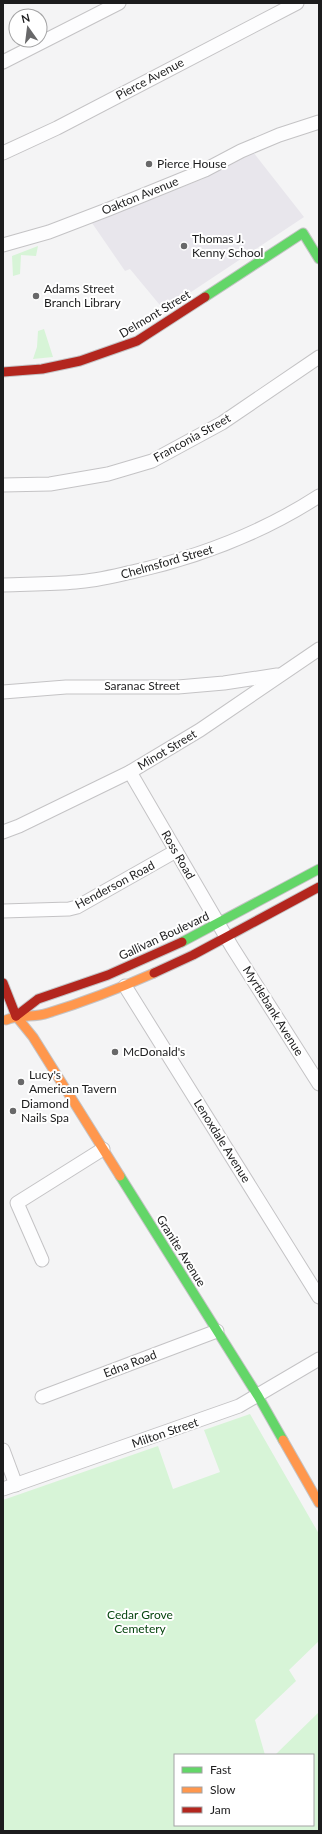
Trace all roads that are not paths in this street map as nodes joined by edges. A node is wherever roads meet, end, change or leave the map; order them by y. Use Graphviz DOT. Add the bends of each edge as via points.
graph roads {
  1 [pos="118,3"];
  2 [pos="296,3"];
  3 [pos="3,62"];
  4 [pos="319,122"];
  5 [pos="3,153"];
  6 [pos="3,245"];
  7 [pos="319,259"];
  8 [pos="319,357"];
  9 [pos="3,372"];
  10 [pos="3,485"];
  11 [pos="319,496"];
  12 [pos="3,585"];
  13 [pos="319,649"];
  14 [pos="280,674"];
  15 [pos="3,692"];
  16 [pos="130,772"];
  17 [pos="3,832"];
  18 [pos="176,851"];
  19 [pos="319,869"];
  20 [pos="318,889"];
  21 [pos="3,911"];
  22 [pos="219,923"];
  23 [pos="227,937"];
  24 [pos="3,984"];
  25 [pos="125,986"];
  26 [pos="3,1007"];
  27 [pos="16,1016"];
  28 [pos="3,1021"];
  29 [pos="319,1084"];
  30 [pos="104,1149"];
  31 [pos="42,1260"];
  32 [pos="319,1297"];
  33 [pos="217,1331"];
  34 [pos="319,1359"];
  35 [pos="258,1396"];
  36 [pos="42,1397"];
  37 [pos="3,1450"];
  38 [pos="16,1485"];
  39 [pos="3,1489"];
  40 [pos="319,1502"];
  1 -- 3 [label="street"];
  2 -- 5 [label="street, Pierce Avenue" via="57,128"];
  4 -- 6 [label="street, Oakton Avenue" via="279,135 205,170 115,207 49,232"];
  7 -- 9 [label="main road, Delmont Street" via="303,233 137,341 80,361 42,369"];
  8 -- 10 [label="street, Franconia Street" via="222,423 152,461 108,474 50,484"];
  11 -- 12 [label="street, Chelmsford Street" via="289,515 223,546 160,566 76,582"];
  13 -- 14 [label="street, Minot Street"];
  14 -- 15 [label="street, Saranac Street" via="178,687 66,687"];
  14 -- 16 [label="street, Minot Street" via="200,730"];
  16 -- 17 [label="street, Minot Street"];
  16 -- 18 [label="street, Ross Road"];
  18 -- 21 [label="street, Henderson Road" via="77,907"];
  18 -- 22 [label="street, Ross Road"];
  19 -- 22 [label="main road, Gallivan Boulevard"];
  20 -- 23 [label="main road, Gallivan Boulevard"];
  22 -- 23 [label="street, Ross Road"];
  22 -- 27 [label="main road, Gallivan Boulevard" via="125,968 38,999"];
  23 -- 25 [label="main road, Gallivan Boulevard"];
  23 -- 29 [label="street, Myrtlebank Avenue"];
  24 -- 27 [label="main road"];
  25 -- 27 [label="main road, Gallivan Boulevard" via="46,1014"];
  25 -- 32 [label="street, Lenoxdale Avenue"];
  26 -- 27 [label="main road"];
  27 -- 28 [label="main road, Gallivan Boulevard"];
  27 -- 30 [label="main road, Granite Avenue" via="33,1037"];
  30 -- 31 [label="street" via="17,1203"];
  30 -- 33 [label="main road, Granite Avenue"];
  33 -- 35 [label="main road, Granite Avenue"];
  33 -- 36 [label="street, Edna Road"];
  34 -- 35 [label="street, Milton Street"];
  35 -- 38 [label="street, Milton Street" via="233,1409"];
  35 -- 40 [label="main road, Granite Avenue"];
  37 -- 38 [label="street"];
  38 -- 39 [label="street, Milton Street"];
}
